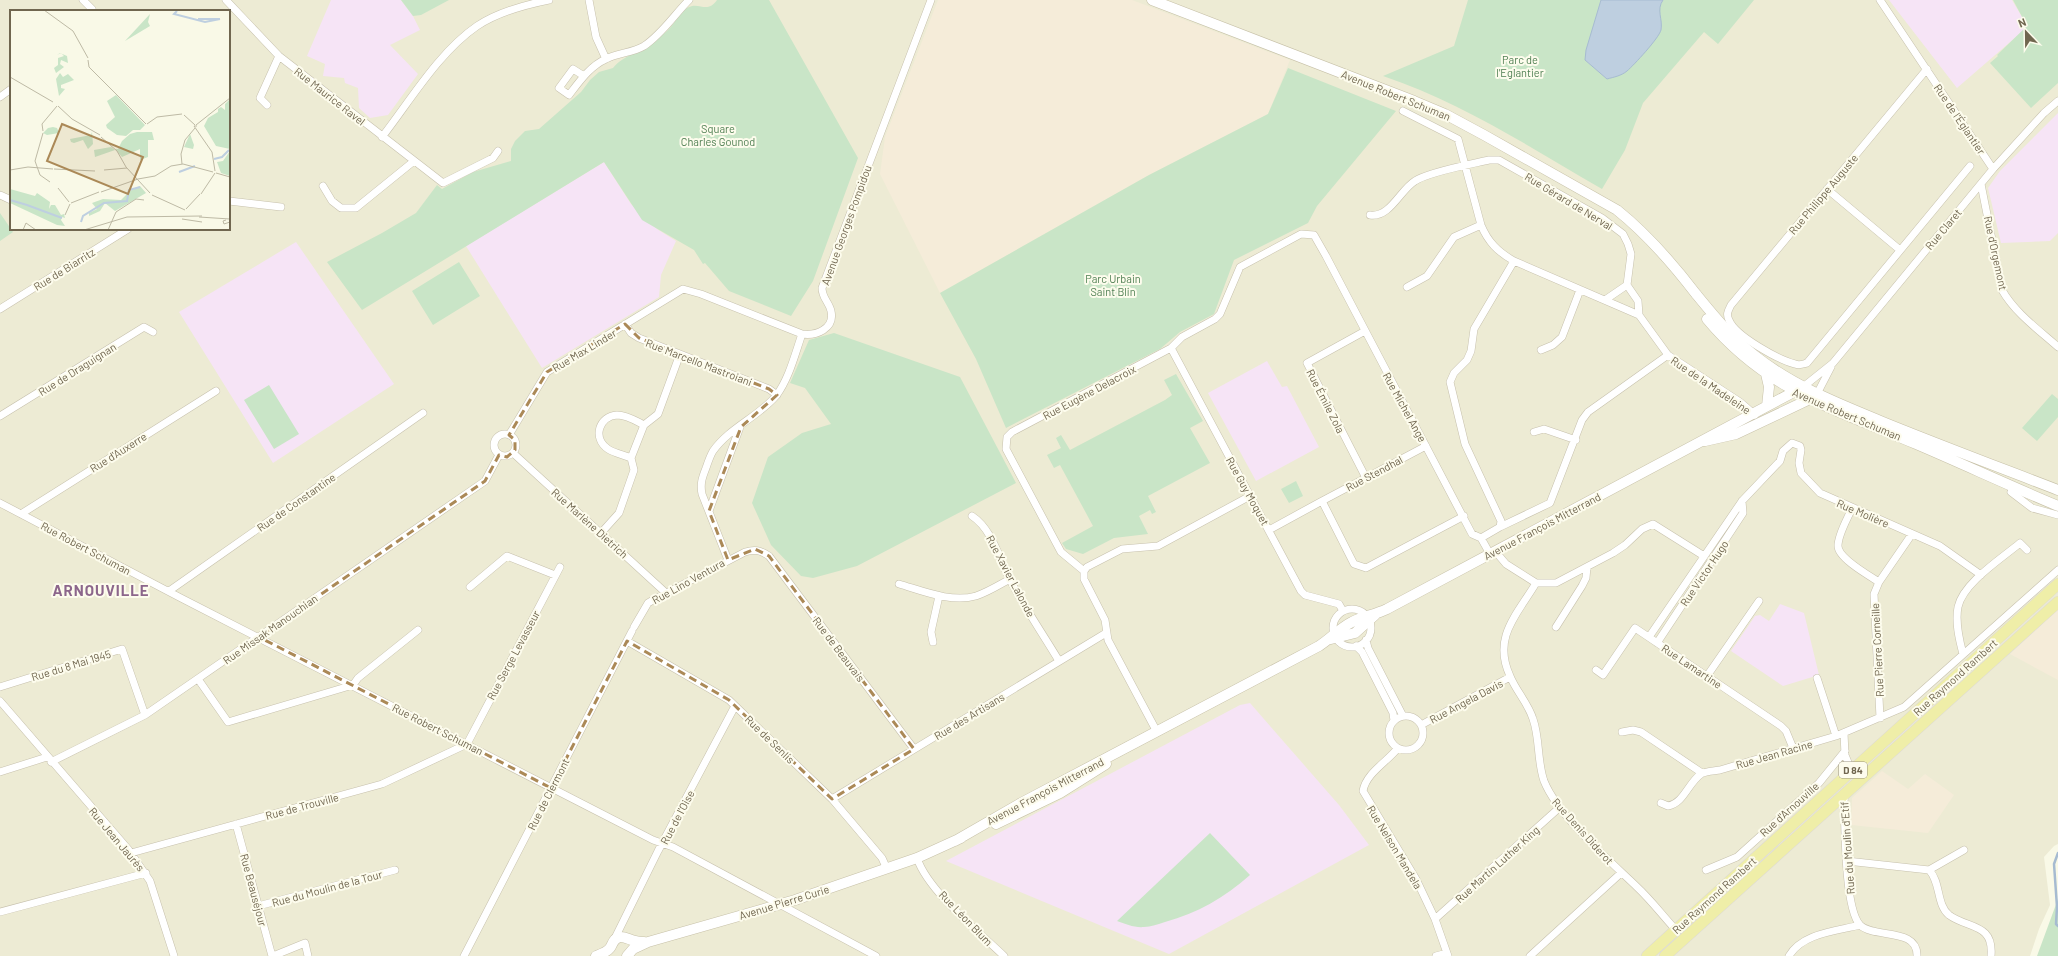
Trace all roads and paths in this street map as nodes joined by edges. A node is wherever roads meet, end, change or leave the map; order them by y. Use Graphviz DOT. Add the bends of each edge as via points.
graph roads {
  1 [pos="83,0"];
  2 [pos="226,0"];
  3 [pos="548,0"];
  4 [pos="589,0"];
  5 [pos="689,0"];
  6 [pos="931,0"];
  7 [pos="1152,0"];
  8 [pos="1880,0"];
  9 [pos="92,9"];
  10 [pos="232,10"];
  11 [pos="279,56"];
  12 [pos="606,59"];
  13 [pos="1927,69"];
  14 [pos="584,76"];
  15 [pos="10,91"];
  16 [pos="0,97"];
  17 [pos="2058,102"];
  18 [pos="267,105"];
  19 [pos="1403,111"];
  20 [pos="382,136"];
  21 [pos="498,151"];
  22 [pos="414,162"];
  23 [pos="1465,166"];
  24 [pos="1970,166"];
  25 [pos="1993,169"];
  26 [pos="1982,184"];
  27 [pos="323,186"];
  28 [pos="1827,189"];
  29 [pos="0,195"];
  30 [pos="10,200"];
  31 [pos="230,201"];
  32 [pos="281,207"];
  33 [pos="1370,215"];
  34 [pos="1481,225"];
  35 [pos="126,230"];
  36 [pos="1900,250"];
  37 [pos="1660,252"];
  38 [pos="1326,256"];
  39 [pos="1514,261"];
  40 [pos="1627,285"];
  41 [pos="1407,287"];
  42 [pos="683,289"];
  43 [pos="1580,290"];
  44 [pos="1605,300"];
  45 [pos="0,309"];
  46 [pos="1639,315"];
  47 [pos="625,324"];
  48 [pos="1365,331"];
  49 [pos="153,332"];
  50 [pos="802,334"];
  51 [pos="2058,347"];
  52 [pos="1171,348"];
  53 [pos="1541,350"];
  54 [pos="680,354"];
  55 [pos="1668,355"];
  56 [pos="1833,363"];
  57 [pos="1766,374"];
  58 [pos="1804,387"];
  59 [pos="216,391"];
  60 [pos="1794,392"];
  61 [pos="777,395"];
  62 [pos="1813,397"];
  63 [pos="1767,406"];
  64 [pos="423,413"];
  65 [pos="1754,413"];
  66 [pos="0,416"];
  67 [pos="1760,423"];
  68 [pos="644,425"];
  69 [pos="740,427"];
  70 [pos="1534,432"];
  71 [pos="509,435"];
  72 [pos="1576,440"];
  73 [pos="1697,443"];
  74 [pos="1426,446"];
  75 [pos="513,454"];
  76 [pos="500,455"];
  77 [pos="631,458"];
  78 [pos="1780,461"];
  79 [pos="1366,478"];
  80 [pos="2058,490"];
  81 [pos="2011,492"];
  82 [pos="1250,496"];
  83 [pos="1322,500"];
  84 [pos="1742,501"];
  85 [pos="0,503"];
  86 [pos="2058,506"];
  87 [pos="1852,508"];
  88 [pos="709,511"];
  89 [pos="21,514"];
  90 [pos="2058,515"];
  91 [pos="972,516"];
  92 [pos="1464,516"];
  93 [pos="1500,527"];
  94 [pos="1269,530"];
  95 [pos="601,533"];
  96 [pos="1912,534"];
  97 [pos="1481,538"];
  98 [pos="2027,550"];
  99 [pos="1492,553"];
  100 [pos="1704,556"];
  101 [pos="728,560"];
  102 [pos="560,567"];
  103 [pos="1587,567"];
  104 [pos="2058,570"];
  105 [pos="1084,571"];
  106 [pos="555,575"];
  107 [pos="1981,575"];
  108 [pos="1010,579"];
  109 [pos="1879,582"];
  110 [pos="899,584"];
  111 [pos="1536,584"];
  112 [pos="2058,584"];
  113 [pos="470,587"];
  114 [pos="169,591"];
  115 [pos="666,593"];
  116 [pos="940,596"];
  117 [pos="1759,601"];
  118 [pos="2058,602"];
  119 [pos="1343,611"];
  120 [pos="1371,618"];
  121 [pos="1556,627"];
  122 [pos="633,629"];
  123 [pos="418,630"];
  124 [pos="1106,633"];
  125 [pos="259,637"];
  126 [pos="1649,637"];
  127 [pos="1333,638"];
  128 [pos="1366,640"];
  129 [pos="627,641"];
  130 [pos="934,642"];
  131 [pos="1657,643"];
  132 [pos="1356,646"];
  133 [pos="1963,654"];
  134 [pos="1059,661"];
  135 [pos="1596,670"];
  136 [pos="1707,676"];
  137 [pos="1510,677"];
  138 [pos="1817,678"];
  139 [pos="198,679"];
  140 [pos="353,685"];
  141 [pos="0,687"];
  142 [pos="0,701"];
  143 [pos="735,706"];
  144 [pos="145,715"];
  145 [pos="1403,716"];
  146 [pos="1880,718"];
  147 [pos="1394,721"];
  148 [pos="1421,725"];
  149 [pos="1157,732"];
  150 [pos="1622,732"];
  151 [pos="1844,733"];
  152 [pos="1836,736"];
  153 [pos="467,744"];
  154 [pos="1398,748"];
  155 [pos="1793,748"];
  156 [pos="914,749"];
  157 [pos="1845,751"];
  158 [pos="49,759"];
  159 [pos="0,772"];
  160 [pos="1852,772"];
  161 [pos="1702,773"];
  162 [pos="1860,780"];
  163 [pos="1836,786"];
  164 [pos="552,788"];
  165 [pos="1844,795"];
  166 [pos="832,799"];
  167 [pos="1661,803"];
  168 [pos="1560,808"];
  169 [pos="236,824"];
  170 [pos="662,844"];
  171 [pos="1964,850"];
  172 [pos="132,853"];
  173 [pos="917,858"];
  174 [pos="1847,860"];
  175 [pos="886,869"];
  176 [pos="395,870"];
  177 [pos="1706,870"];
  178 [pos="1929,870"];
  179 [pos="146,873"];
  180 [pos="1621,873"];
  181 [pos="782,905"];
  182 [pos="258,906"];
  183 [pos="0,912"];
  184 [pos="1435,920"];
  185 [pos="1860,925"];
  186 [pos="620,928"];
  187 [pos="1676,930"];
  188 [pos="628,946"];
  189 [pos="614,950"];
  190 [pos="1448,954"];
  191 [pos="174,956"];
  192 [pos="272,956"];
  193 [pos="308,956"];
  194 [pos="464,956"];
  195 [pos="596,956"];
  196 [pos="602,956"];
  197 [pos="876,956"];
  198 [pos="1004,956"];
  199 [pos="1436,956"];
  200 [pos="1530,956"];
  201 [pos="1647,956"];
  202 [pos="1665,956"];
  203 [pos="1789,956"];
  204 [pos="1917,956"];
  205 [pos="1991,956"];
  1 -- 9 [label="street"];
  2 -- 10 [label="street, Rue Maurice Ravel"];
  3 -- 20 [label="street" via="498,15 478,25 464,36"];
  4 -- 12 [label="street" via="596,37"];
  5 -- 12 [label="street" via="654,38 643,46"];
  6 -- 50 [label="street, Avenue Georges Pompidou" via="822,288 822,296 831,313 830,321 827,328 818,334"];
  7 -- 37 [label="main road, Avenue Robert Schuman" via="1445,114 1616,208"];
  8 -- 13 [label="street, Rue de l'Églantier"];
  10 -- 11 [label="street, Rue Maurice Ravel"];
  11 -- 18 [label="street" via="260,98"];
  11 -- 20 [label="street, Rue Maurice Ravel"];
  12 -- 14 [label="street"];
  13 -- 25 [label="street, Rue de l'Églantier"];
  13 -- 28 [label="street, Rue Philippe Auguste"];
  15 -- 16 [label="street"];
  17 -- 25 [label="street, Rue Claret"];
  19 -- 23 [label="street" via="1458,139"];
  20 -- 22 [label="street, Rue Maurice Ravel"];
  21 -- 22 [label="street, Rue Maurice Ravel" via="493,158 443,183"];
  22 -- 27 [label="street" via="356,208 341,208 332,201"];
  23 -- 33 [label="street, Rue Gérard de Nerval" via="1416,180 1384,212 1377,216"];
  23 -- 34 [label="street"];
  23 -- 40 [label="street, Rue Gérard de Nerval" via="1499,160 1614,226 1623,234 1631,254"];
  24 -- 36 [label="street"];
  25 -- 26 [label="street, Rue Claret"];
  26 -- 51 [label="street, Rue d'Orgemont" via="2002,290 2016,310"];
  26 -- 56 [label="street, Rue Claret"];
  28 -- 36 [label="street"];
  28 -- 36 [label="street, Rue Philippe Auguste" via="1730,305 1727,313 1729,322 1750,342 1796,364 1807,362"];
  29 -- 30 [label="street"];
  31 -- 32 [label="street"];
  34 -- 39 [label="street" via="1494,247"];
  34 -- 41 [label="street" via="1454,237 1427,276"];
  35 -- 45 [label="street, Rue de Biarritz"];
  37 -- 57 [label="main road, Avenue Robert Schuman" via="1715,329 1741,355"];
  37 -- 58 [label="main road, Avenue Robert Schuman" via="1728,332 1766,364"];
  38 -- 48 [label="street, Rue Michel Ange"];
  38 -- 52 [label="street, Rue Eugène Delacroix" via="1314,235 1302,234 1240,267 1220,314 1182,337"];
  39 -- 43 [label="street"];
  39 -- 93 [label="street" via="1474,329 1467,360 1454,373 1450,382 1465,444 1501,521"];
  40 -- 44 [label="street"];
  40 -- 46 [label="street" via="1638,301"];
  42 -- 47 [label="street, Rue Max Linder"];
  42 -- 50 [label="street, Avenue Georges Pompidou"];
  43 -- 44 [label="street"];
  43 -- 53 [label="street" via="1562,337"];
  44 -- 46 [label="street"];
  46 -- 55 [label="street"];
  47 -- 54 [label="street, Rue Marcello Mastroiani" via="640,338"];
  47 -- 71 [label="street, Rue Max Linder" via="547,372"];
  48 -- 74 [label="street, Rue Michel Ange"];
  48 -- 79 [label="street, Rue Émile Zola" via="1307,364"];
  49 -- 66 [label="street, Rue de Draguignan" via="144,327"];
  50 -- 61 [label="street, Rue Lino Ventura"];
  52 -- 82 [label="street, Rue Guy Moquet"];
  52 -- 105 [label="street, Rue Eugène Delacroix" via="1012,432 1007,437 1006,449 1061,552"];
  54 -- 61 [label="street, Rue Marcello Mastroiani" via="769,389"];
  54 -- 68 [label="street" via="658,414"];
  55 -- 65 [label="street, Rue de la Madeleine"];
  55 -- 72 [label="street, Rue de la Madeleine" via="1588,412 1582,420"];
  56 -- 58 [label="street, Rue Claret"];
  56 -- 62 [label="street, Rue Claret"];
  57 -- 60 [label="main road, Avenue Robert Schuman"];
  57 -- 63 [label="main road" via="1770,393"];
  58 -- 60 [label="main road, Avenue François Mitterrand"];
  58 -- 62 [label="main road, Avenue Robert Schuman"];
  59 -- 89 [label="street, Rue d'Auxerre"];
  60 -- 62 [label="main road, Avenue Robert Schuman"];
  60 -- 63 [label="main road, Avenue François Mitterrand"];
  61 -- 69 [label="street, Rue Lino Ventura"];
  62 -- 67 [label="main road, Avenue François Mitterrand"];
  62 -- 80 [label="main road, Avenue Robert Schuman"];
  62 -- 86 [label="main road, Avenue Robert Schuman"];
  63 -- 65 [label="main road, Avenue François Mitterrand"];
  64 -- 114 [label="street, Rue de Constantine"];
  65 -- 67 [label="street, Rue de la Madeleine"];
  65 -- 73 [label="main road, Avenue François Mitterrand"];
  67 -- 73 [label="main road, Avenue François Mitterrand" via="1736,434"];
  68 -- 77 [label="street"];
  68 -- 77 [label="street" via="616,415 603,420 600,426 599,437 606,448"];
  69 -- 88 [label="street"];
  69 -- 88 [label="street, Rue Lino Ventura" via="713,451 703,476 700,485"];
  70 -- 72 [label="street" via="1544,429"];
  71 -- 75 [label="street" via="516,443"];
  71 -- 76 [label="street" via="502,434 494,442 495,450"];
  72 -- 93 [label="street, Rue de la Madeleine" via="1550,503"];
  73 -- 99 [label="main road, Avenue François Mitterrand"];
  74 -- 79 [label="street, Rue Stendhal"];
  74 -- 92 [label="street, Rue Michel Ange"];
  75 -- 76 [label="street" via="507,457"];
  75 -- 95 [label="street, Rue Marlène Dietrich"];
  76 -- 125 [label="street, Rue Missak Manouchian" via="485,481"];
  77 -- 95 [label="street" via="634,470 619,513"];
  78 -- 84 [label="street, Rue Victor Hugo"];
  78 -- 87 [label="street, Rue Molière" via="1787,446 1792,443 1800,446 1801,473 1820,493"];
  79 -- 83 [label="street, Rue Stendhal"];
  81 -- 90 [label="street" via="2032,508"];
  82 -- 94 [label="street, Rue Guy Moquet"];
  82 -- 105 [label="street" via="1158,546 1122,549"];
  83 -- 92 [label="street" via="1354,564 1366,568"];
  83 -- 94 [label="street, Rue Stendhal"];
  84 -- 100 [label="street, Rue Victor Hugo"];
  84 -- 131 [label="street, Rue Victor Hugo" via="1744,513"];
  85 -- 89 [label="street, Rue Robert Schuman"];
  87 -- 96 [label="street, Rue Molière"];
  87 -- 109 [label="street" via="1839,540 1839,550 1845,558"];
  88 -- 101 [label="street, Rue Lino Ventura"];
  89 -- 114 [label="street, Rue Robert Schuman"];
  91 -- 108 [label="street, Rue Xavier Lalonde" via="981,521"];
  92 -- 97 [label="street, Rue Michel Ange" via="1472,534"];
  93 -- 97 [label="street, Rue de la Madeleine"];
  94 -- 119 [label="street, Rue Guy Moquet" via="1301,591 1305,595 1339,604"];
  95 -- 115 [label="street, Rue Marlène Dietrich"];
  96 -- 107 [label="street, Rue Molière" via="1940,546"];
  96 -- 109 [label="street, Rue Pierre Corneille"];
  97 -- 99 [label="street, Rue Michel Ange"];
  98 -- 107 [label="street" via="2020,543"];
  99 -- 111 [label="street, Rue Michel Ange"];
  99 -- 120 [label="main road, Avenue François Mitterrand"];
  100 -- 103 [label="street" via="1653,524 1642,529 1625,545"];
  100 -- 126 [label="street, Rue Victor Hugo"];
  101 -- 115 [label="street, Rue Lino Ventura"];
  101 -- 156 [label="street, Rue de Beauvais" via="754,549 769,556"];
  102 -- 106 [label="street, Rue Serge Levasseur"];
  103 -- 111 [label="street" via="1556,583"];
  103 -- 121 [label="street" via="1582,586"];
  104 -- 133 [label="street, Rue Jean Racine"];
  105 -- 124 [label="street" via="1084,579 1105,620"];
  106 -- 113 [label="street" via="507,556"];
  106 -- 153 [label="street, Rue Serge Levasseur"];
  107 -- 133 [label="street" via="1966,591 1958,607"];
  108 -- 116 [label="street" via="975,596"];
  108 -- 134 [label="street, Rue Xavier Lalonde"];
  109 -- 146 [label="street, Rue Pierre Corneille" via="1874,601"];
  110 -- 116 [label="street"];
  111 -- 137 [label="street, Rue Denis Diderot" via="1504,637 1504,658"];
  112 -- 160 [label="main road, Rue Raymond Rambert / D 84"];
  114 -- 125 [label="street, Rue Robert Schuman"];
  115 -- 122 [label="street, Rue Lino Ventura" via="648,603"];
  116 -- 130 [label="street" via="931,632"];
  117 -- 136 [label="street"];
  118 -- 162 [label="main road, Rue Raymond Rambert / D 84"];
  119 -- 120 [label="street" via="1357,609"];
  119 -- 127 [label="street" via="1334,622"];
  120 -- 127 [label="main road, Avenue François Mitterrand" via="1351,622"];
  120 -- 128 [label="street" via="1371,631"];
  122 -- 129 [label="street, Rue de Clermont"];
  123 -- 140 [label="street" via="358,678"];
  124 -- 134 [label="street, Rue des Artisans"];
  124 -- 149 [label="street"];
  125 -- 139 [label="street, Rue Missak Manouchian"];
  125 -- 140 [label="street, Rue Robert Schuman"];
  126 -- 131 [label="street, Rue Lamartine"];
  126 -- 135 [label="street, Rue Lamartine" via="1635,628 1603,675"];
  127 -- 132 [label="street" via="1347,646"];
  127 -- 149 [label="main road, Avenue François Mitterrand"];
  128 -- 132 [label="street"];
  128 -- 145 [label="street"];
  129 -- 143 [label="street, Rue de Senlis" via="723,696"];
  129 -- 164 [label="street, Rue de Clermont"];
  131 -- 136 [label="street, Rue Lamartine"];
  132 -- 147 [label="street" via="1362,652 1393,713"];
  133 -- 146 [label="street, Rue Jean Racine" via="1904,707"];
  134 -- 156 [label="street, Rue des Artisans"];
  136 -- 155 [label="street, Rue Lamartine" via="1781,726"];
  137 -- 148 [label="street, Rue Angela Davis"];
  137 -- 168 [label="street, Rue Denis Diderot" via="1533,718 1540,769"];
  138 -- 152 [label="street"];
  139 -- 140 [label="street" via="228,722"];
  139 -- 144 [label="street, Rue Missak Manouchian"];
  140 -- 153 [label="street, Rue Robert Schuman"];
  141 -- 144 [label="street, Rue du 8 Mai 1945" via="122,649"];
  142 -- 158 [label="street, Rue Jean Jaurès"];
  143 -- 166 [label="street, Rue de Senlis"];
  143 -- 170 [label="street, Rue de l'Oise"];
  144 -- 158 [label="street, Rue Missak Manouchian"];
  145 -- 147 [label="street"];
  145 -- 148 [label="street" via="1415,718"];
  146 -- 151 [label="street, Rue Jean Racine"];
  147 -- 154 [label="street" via="1389,732 1390,738"];
  148 -- 154 [label="street" via="1423,733 1420,743 1410,750"];
  149 -- 173 [label="main road, Avenue François Mitterrand" via="955,841"];
  150 -- 161 [label="street" via="1641,732"];
  151 -- 152 [label="street, Rue Jean Racine"];
  151 -- 157 [label="street"];
  152 -- 155 [label="street, Rue Jean Racine"];
  153 -- 164 [label="street, Rue Robert Schuman"];
  153 -- 169 [label="street, Rue de Trouville" via="382,784"];
  154 -- 184 [label="street, Rue Nelson Mandela" via="1369,776 1364,783 1363,791 1413,874"];
  155 -- 161 [label="street, Rue Jean Racine"];
  156 -- 166 [label="street, Rue des Artisans"];
  157 -- 160 [label="street"];
  157 -- 177 [label="street, Rue d'Arnouville" via="1819,783 1737,857"];
  158 -- 159 [label="street"];
  158 -- 172 [label="street, Rue Jean Jaurès"];
  160 -- 162 [label="main road, D 84"];
  160 -- 163 [label="main road, Rue Raymond Rambert / D 84"];
  161 -- 167 [label="street" via="1678,802 1668,806"];
  162 -- 165 [label="main road, Rue Raymond Rambert / D 84"];
  163 -- 165 [label="main road, D 84"];
  163 -- 187 [label="main road, Rue Raymond Rambert / D 84"];
  164 -- 170 [label="street, Rue Robert Schuman"];
  164 -- 194 [label="street, Rue de Clermont"];
  165 -- 174 [label="street, Rue du Moulin d'Etif"];
  165 -- 202 [label="main road, Rue Raymond Rambert / D 84"];
  166 -- 175 [label="street, Rue de Senlis" via="882,858"];
  168 -- 180 [label="street, Rue Denis Diderot"];
  168 -- 184 [label="street, Rue Martin Luther King"];
  169 -- 172 [label="street, Rue de Trouville"];
  169 -- 182 [label="street, Rue Beauséjour"];
  170 -- 181 [label="street, Rue Robert Schuman"];
  170 -- 186 [label="street, Rue de l'Oise"];
  171 -- 178 [label="street"];
  172 -- 179 [label="street, Rue Jean Jaurès"];
  173 -- 175 [label="main road, Avenue Pierre Curie"];
  173 -- 198 [label="street, Rue Léon Blum" via="922,870 947,901"];
  174 -- 178 [label="street"];
  174 -- 185 [label="street, Rue du Moulin d'Etif" via="1849,894"];
  175 -- 181 [label="main road, Avenue Pierre Curie"];
  176 -- 182 [label="street, Rue du Moulin de la Tour"];
  178 -- 205 [label="street" via="1935,878 1945,910 1982,930 1991,943"];
  179 -- 183 [label="street"];
  179 -- 191 [label="street, Rue Jean Jaurès"];
  180 -- 187 [label="street, Rue Denis Diderot" via="1638,887"];
  180 -- 200 [label="street"];
  181 -- 188 [label="main road, Avenue Pierre Curie"];
  181 -- 197 [label="street, Rue Robert Schuman"];
  182 -- 192 [label="street, Rue Beauséjour"];
  184 -- 190 [label="street, Rue Nelson Mandela"];
  185 -- 203 [label="street" via="1814,937 1801,944"];
  185 -- 204 [label="street" via="1878,933 1902,936 1914,946"];
  186 -- 188 [label="street"];
  186 -- 189 [label="street, Rue de l'Oise"];
  187 -- 201 [label="main road, Rue Raymond Rambert / D 84"];
  188 -- 189 [label="main road, Avenue Pierre Curie" via="619,938"];
  189 -- 195 [label="main road, Avenue Pierre Curie"];
  189 -- 196 [label="main road, Avenue Pierre Curie"];
  190 -- 199 [label="street"];
  192 -- 193 [label="street" via="305,943"];
}
